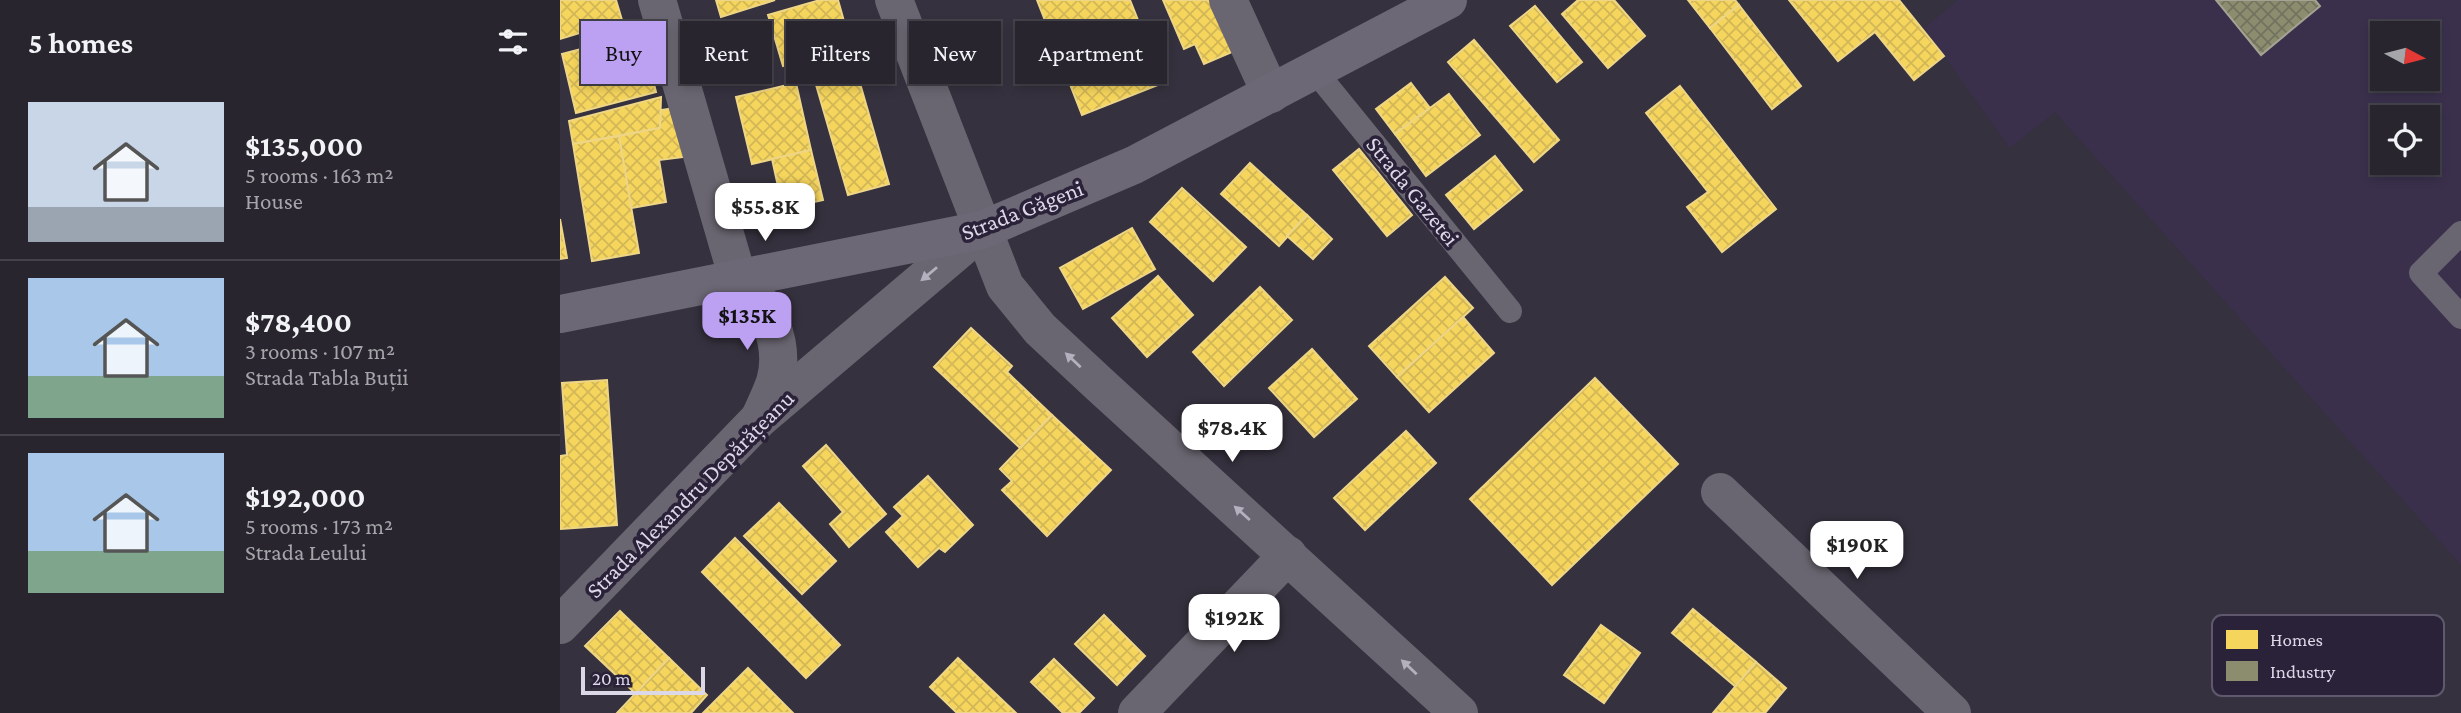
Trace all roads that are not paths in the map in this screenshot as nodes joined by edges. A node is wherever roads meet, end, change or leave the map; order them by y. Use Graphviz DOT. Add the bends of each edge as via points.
graph roads {
  1 [pos="657,0"];
  2 [pos="894,0"];
  3 [pos="1228,0"];
  4 [pos="1448,0"];
  5 [pos="1315,71"];
  6 [pos="1271,94"];
  7 [pos="982,230"];
  8 [pos="2461,233"];
  9 [pos="737,279"];
  10 [pos="1510,312"];
  11 [pos="560,314"];
  12 [pos="2461,317"];
  13 [pos="760,419"];
  14 [pos="1720,492"];
  15 [pos="1288,555"];
  16 [pos="560,625"];
  17 [pos="1138,713"];
  18 [pos="1459,713"];
  19 [pos="1952,713"];
  1 -- 9 [label="street"];
  2 -- 7 [label="street"];
  3 -- 6 [label="street"];
  4 -- 5 [label="main road, Strada Găgeni"];
  5 -- 6 [label="main road, Strada Găgeni"];
  5 -- 10 [label="lane, Strada Gazetei"];
  6 -- 7 [label="main road, Strada Găgeni" via="1134,165"];
  7 -- 9 [label="main road, Strada Găgeni"];
  7 -- 13 [label="street, Strada Alexandru Depărățeanu, one-way"];
  15 -- 7 [label="street, one-way" via="1040,329 1005,286"];
  8 -- 12 [label="lane" via="2421,273"];
  9 -- 11 [label="main road, Strada Găgeni"];
  9 -- 13 [label="street" via="765,308 778,352 776,379"];
  13 -- 16 [label="street, Strada Alexandru Depărățeanu"];
  14 -- 19 [label="street"];
  15 -- 17 [label="street"];
  18 -- 15 [label="street, one-way"];
}
